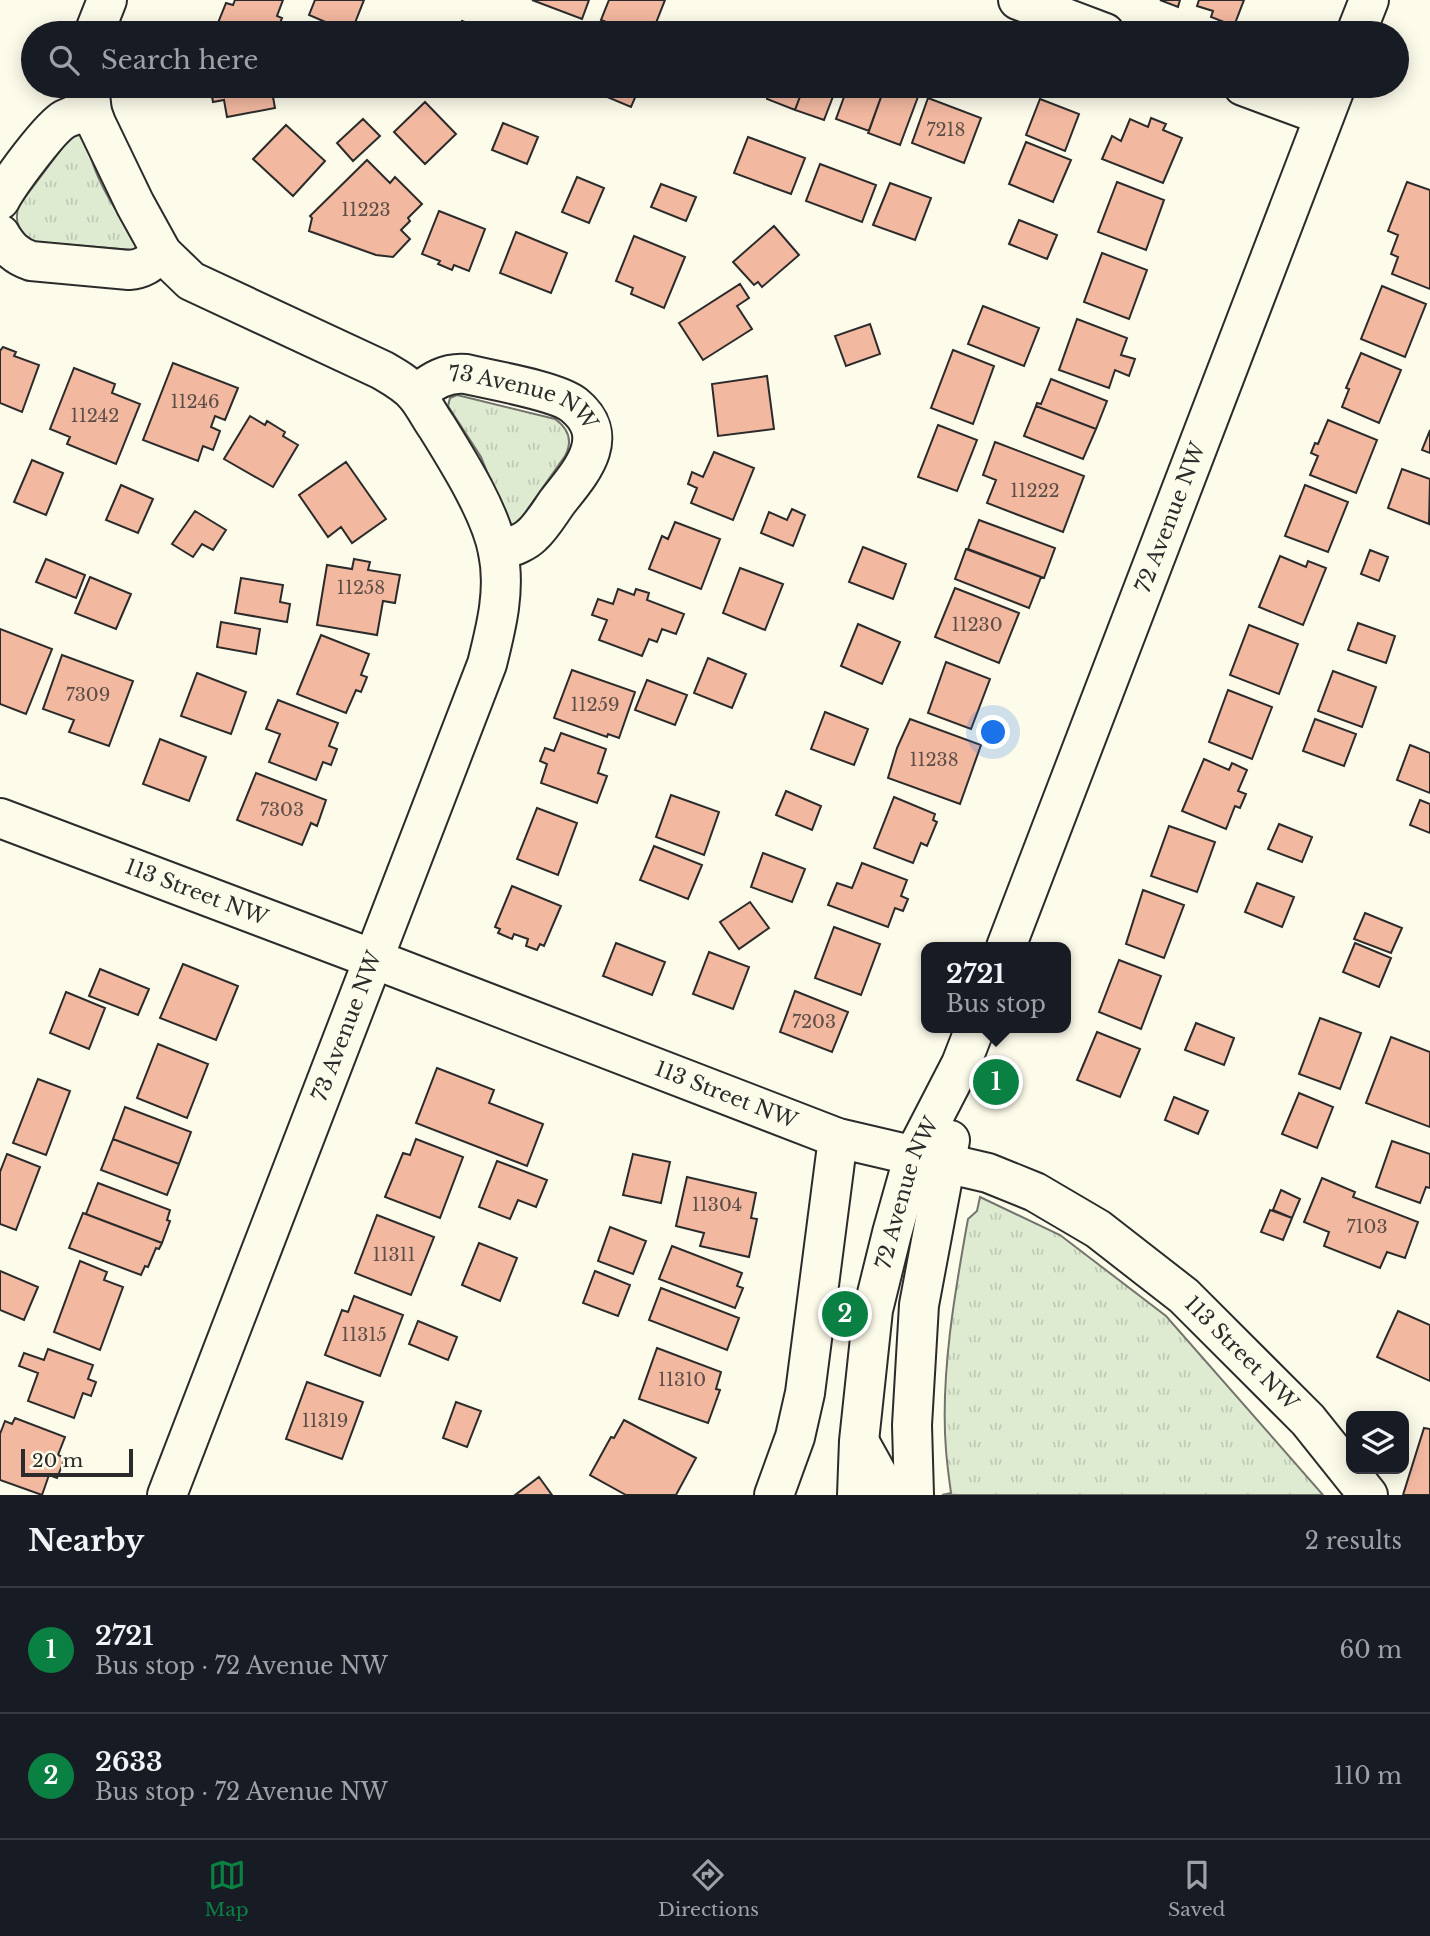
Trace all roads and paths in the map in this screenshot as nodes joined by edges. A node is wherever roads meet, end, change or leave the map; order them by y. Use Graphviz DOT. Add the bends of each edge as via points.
graph roads {
  1 [pos="107,0"];
  2 [pos="1018,0"];
  3 [pos="1369,0"];
  4 [pos="99,21"];
  5 [pos="1073,21"];
  6 [pos="1361,21"];
  7 [pos="1313,98"];
  8 [pos="90,99"];
  9 [pos="1330,101"];
  10 [pos="0,200"];
  11 [pos="0,234"];
  12 [pos="162,253"];
  13 [pos="415,394"];
  14 [pos="498,551"];
  15 [pos="0,818"];
  16 [pos="1008,942"];
  17 [pos="373,959"];
  18 [pos="973,1033"];
  19 [pos="838,1138"];
  20 [pos="930,1159"];
  21 [pos="859,1441"];
  22 [pos="167,1495"];
  23 [pos="774,1495"];
  24 [pos="857,1495"];
  25 [pos="886,1495"];
  26 [pos="914,1495"];
  27 [pos="1368,1495"];
  1 -- 4 [label="street"];
  2 -- 5 [label="street"];
  3 -- 6 [label="street"];
  7 -- 9 [label="street"];
  8 -- 10 [label="street, 73 Avenue NW" via="51,130"];
  8 -- 12 [label="street, 73 Avenue NW" via="106,147"];
  9 -- 16 [label="street, 72 Avenue NW"];
  11 -- 12 [label="street" via="19,257 31,261 129,270 147,266"];
  12 -- 13 [label="street, 73 Avenue NW" via="191,281 382,370"];
  13 -- 14 [label="street, 73 Avenue NW" via="462,468"];
  13 -- 14 [label="street, 73 Avenue NW" via="445,376 466,374 565,398 590,426 591,454 584,467 533,535"];
  14 -- 17 [label="street, 73 Avenue NW" via="497,625 486,664"];
  15 -- 17 [label="street, 113 Street NW"];
  17 -- 19 [label="street, 113 Street NW"];
  17 -- 22 [label="street, 73 Avenue NW"];
  18 -- 20 [label="street, 72 Avenue NW"];
  19 -- 20 [label="street, 113 Street NW"];
  19 -- 23 [label="street" via="805,1393"];
  20 -- 21 [label="street, 72 Avenue NW" via="873,1310"];
  20 -- 26 [label="street, 72 Avenue NW" via="912,1425"];
  20 -- 27 [label="street, 113 Street NW" via="988,1173 1035,1192 1098,1229 1184,1296 1308,1420"];
  21 -- 24 [label="street, 72 Avenue NW"];
  21 -- 25 [label="street"];
}
